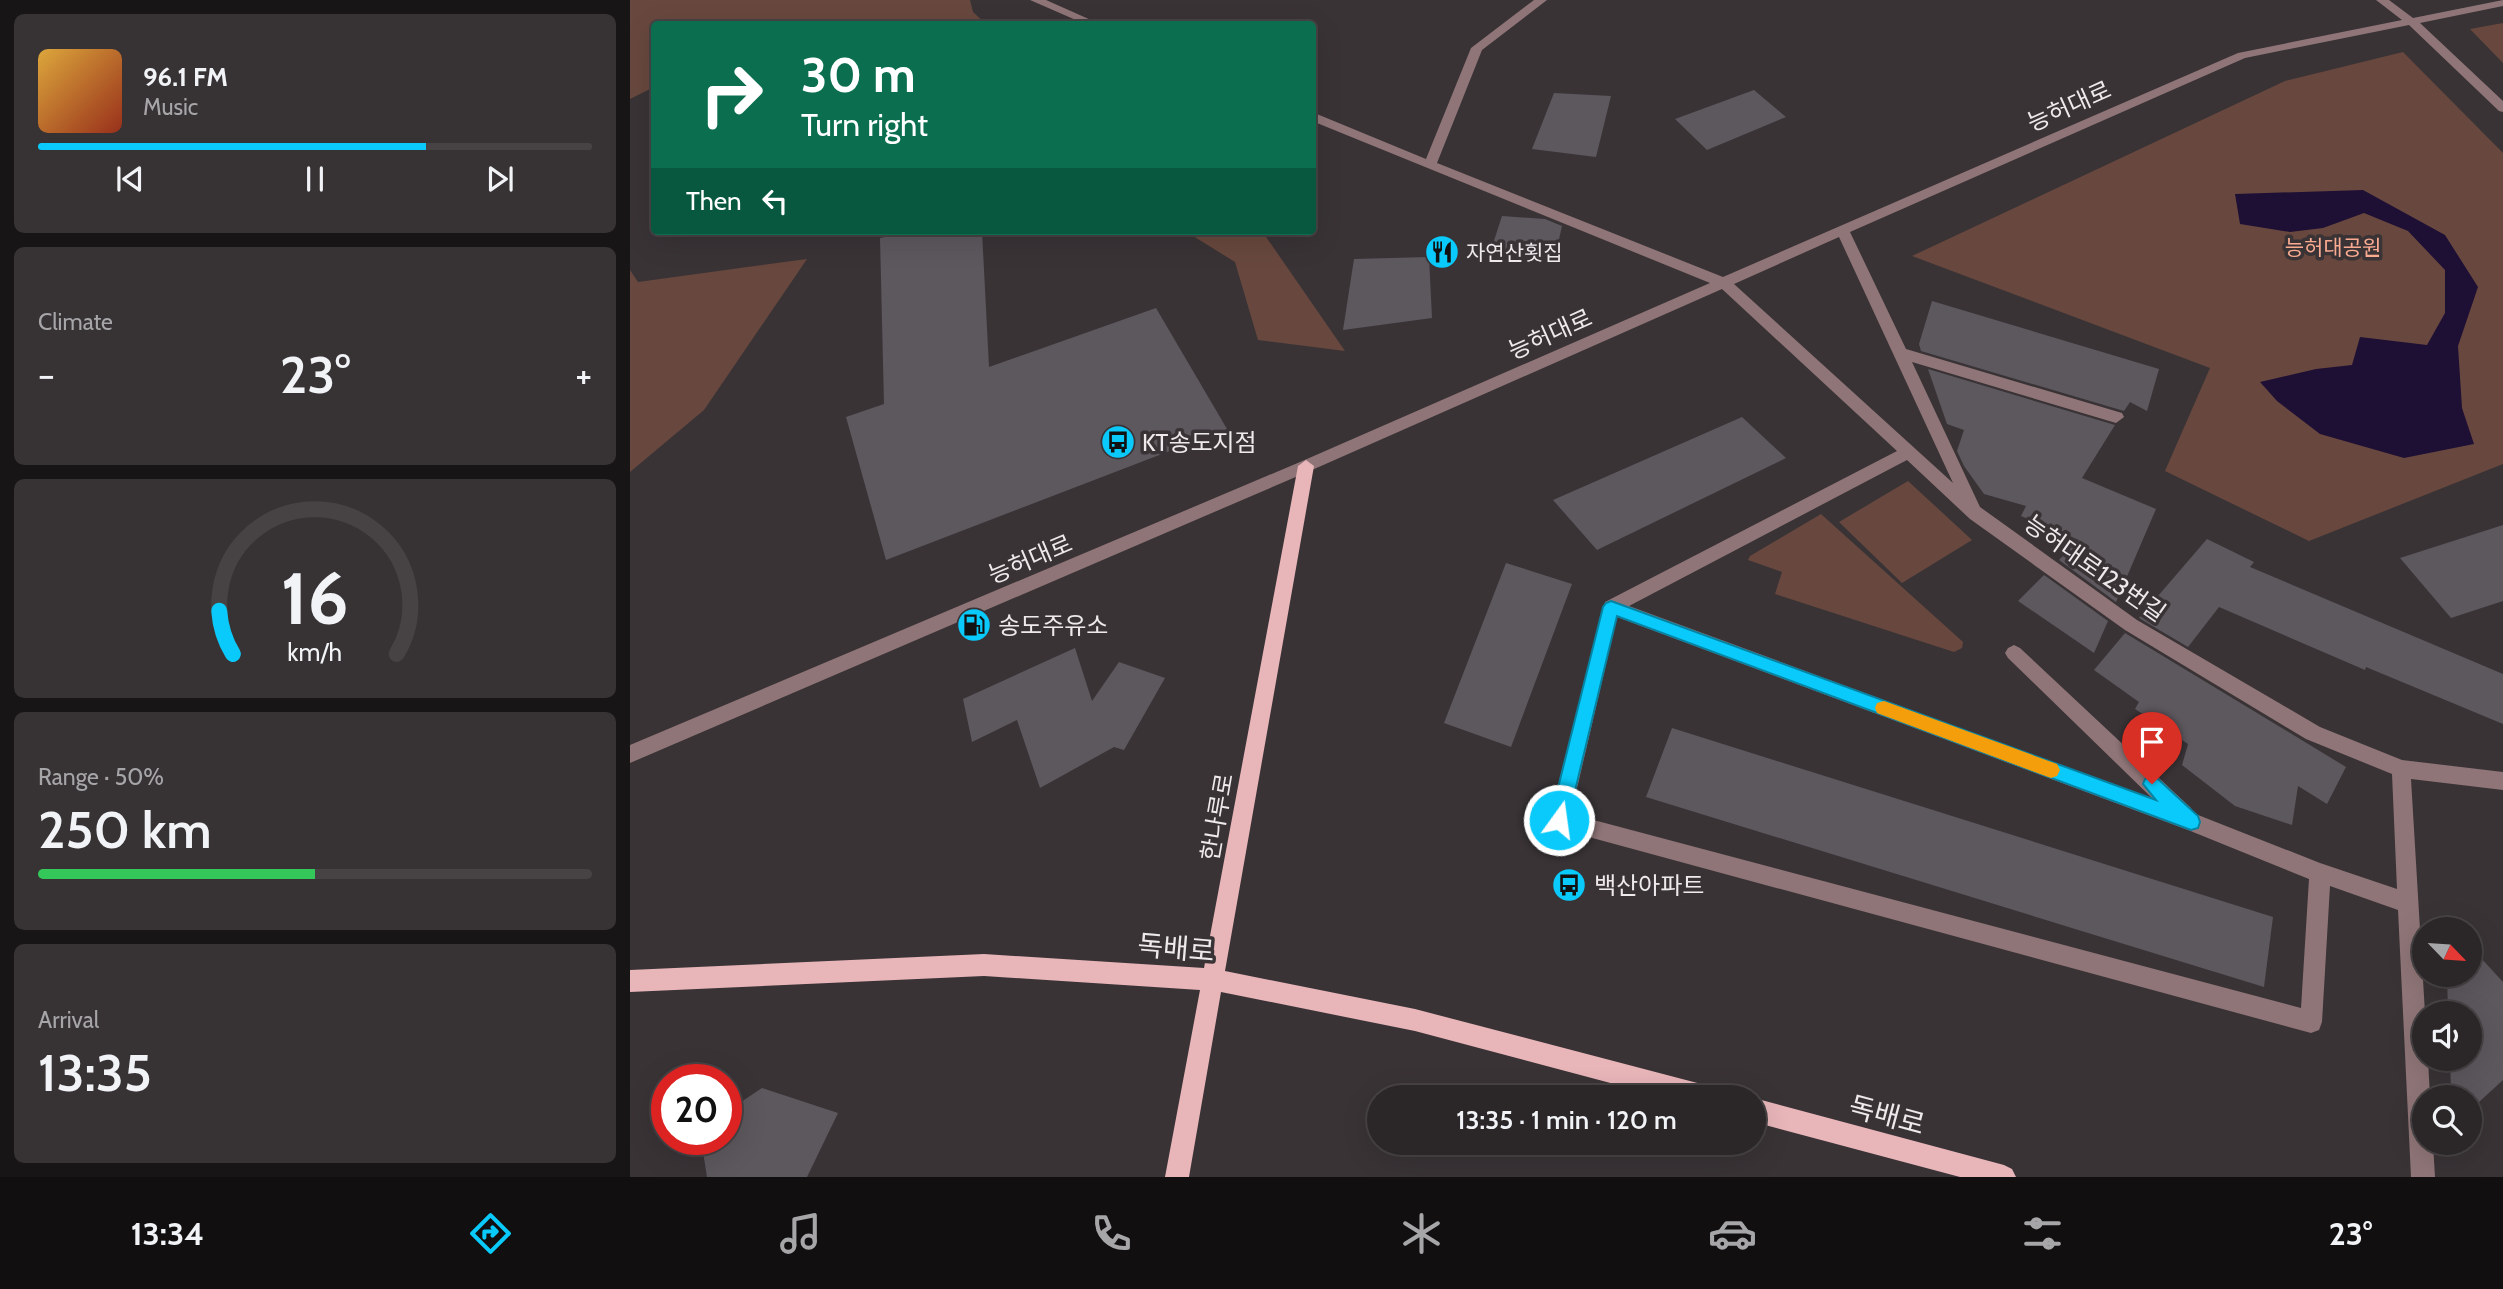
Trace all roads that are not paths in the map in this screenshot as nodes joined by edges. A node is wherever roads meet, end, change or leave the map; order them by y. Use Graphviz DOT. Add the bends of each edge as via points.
graph roads {
  1 [pos="1036,0"];
  2 [pos="1541,0"];
  3 [pos="2382,0"];
  4 [pos="2503,3"];
  5 [pos="1087,21"];
  6 [pos="2413,23"];
  7 [pos="2503,108"];
  8 [pos="1316,118"];
  9 [pos="1430,165"];
  10 [pos="1842,230"];
  11 [pos="1724,282"];
  12 [pos="1900,353"];
  13 [pos="2116,417"];
  14 [pos="1909,452"];
  15 [pos="1306,466"];
  16 [pos="1976,514"];
  17 [pos="1611,607"];
  18 [pos="2014,653"];
  19 [pos="630,754"];
  20 [pos="2401,769"];
  21 [pos="2503,781"];
  22 [pos="2191,822"];
  23 [pos="2320,873"];
  24 [pos="2408,903"];
  25 [pos="1214,980"];
  26 [pos="630,981"];
  27 [pos="1660,1085"];
  28 [pos="1766,1113"];
  29 [pos="1177,1177"];
  30 [pos="2004,1177"];
  31 [pos="2423,1177"];
  1 -- 5 [label="street"];
  2 -- 9 [label="street" via="1477,48"];
  3 -- 6 [label="street"];
  4 -- 6 [label="street, 능허대로"];
  6 -- 7 [label="street"];
  6 -- 10 [label="street, 능허대로" via="2242,55"];
  8 -- 9 [label="street"];
  9 -- 11 [label="street"];
  10 -- 11 [label="street, 능허대로"];
  10 -- 12 [label="street"];
  11 -- 14 [label="street, 능허대로123번길"];
  11 -- 15 [label="street, 능허대로"];
  12 -- 13 [label="street"];
  12 -- 16 [label="street"];
  14 -- 16 [label="street, 능허대로123번길"];
  14 -- 17 [label="street"];
  15 -- 19 [label="street, 능허대로"];
  15 -- 25 [label="main road, 한나루로"];
  16 -- 20 [label="street, 능허대로123번길" via="2131,625 2313,733"];
  17 -- 22 [label="street"];
  17 -- 23 [label="street" via="1559,820 2311,1022"];
  18 -- 22 [label="street"];
  20 -- 21 [label="street, 능허대로123번길"];
  20 -- 24 [label="street"];
  22 -- 23 [label="street"];
  23 -- 24 [label="street"];
  24 -- 31 [label="street"];
  25 -- 26 [label="main road, 독배로" via="984,965"];
  25 -- 27 [label="main road, 독배로" via="1415,1020"];
  25 -- 29 [label="main road, 한나루로"];
  28 -- 30 [label="main road, 독배로"];
}
